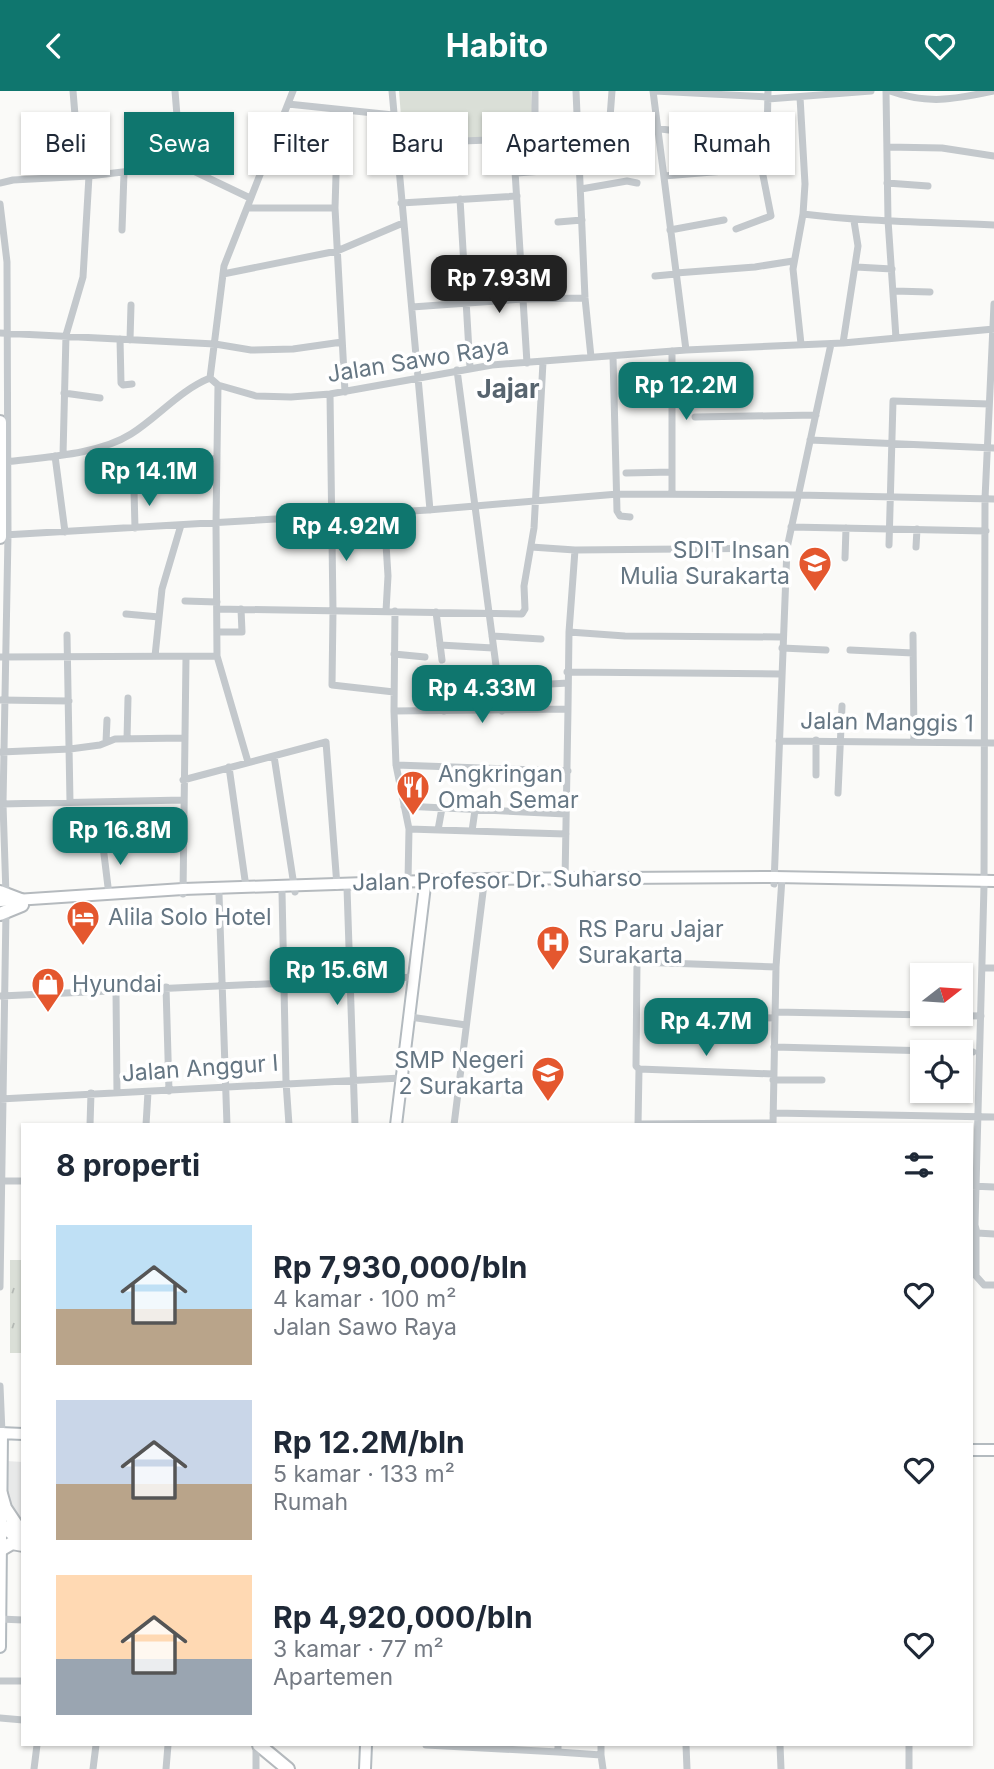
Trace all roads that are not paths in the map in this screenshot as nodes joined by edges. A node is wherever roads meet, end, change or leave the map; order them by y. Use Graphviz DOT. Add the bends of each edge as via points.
graph roads {
  1 [pos="73,91"];
  2 [pos="175,91"];
  3 [pos="293,91"];
  4 [pos="392,91"];
  5 [pos="535,91"];
  6 [pos="576,91"];
  7 [pos="612,91"];
  8 [pos="654,91"];
  9 [pos="871,91"];
  10 [pos="888,91"];
  11 [pos="994,91"];
  12 [pos="842,92"];
  13 [pos="960,95"];
  14 [pos="768,96"];
  15 [pos="800,97"];
  16 [pos="288,104"];
  17 [pos="338,110"];
  18 [pos="177,112"];
  19 [pos="393,112"];
  20 [pos="535,112"];
  21 [pos="577,112"];
  22 [pos="610,112"];
  23 [pos="367,113"];
  24 [pos="657,128"];
  25 [pos="669,129"];
  26 [pos="887,147"];
  27 [pos="994,156"];
  28 [pos="124,173"];
  29 [pos="202,175"];
  30 [pos="399,175"];
  31 [pos="517,175"];
  32 [pos="580,175"];
  33 [pos="676,175"];
  34 [pos="762,175"];
  35 [pos="80,176"];
  36 [pos="89,176"];
  37 [pos="664,176"];
  38 [pos="0,183"];
  39 [pos="637,183"];
  40 [pos="887,183"];
  41 [pos="928,186"];
  42 [pos="581,189"];
  43 [pos="517,196"];
  44 [pos="250,198"];
  45 [pos="460,199"];
  46 [pos="401,203"];
  47 [pos="0,204"];
  48 [pos="247,208"];
  49 [pos="335,208"];
  50 [pos="803,214"];
  51 [pos="582,220"];
  52 [pos="724,220"];
  53 [pos="888,220"];
  54 [pos="854,221"];
  55 [pos="558,222"];
  56 [pos="403,223"];
  57 [pos="994,225"];
  58 [pos="736,229"];
  59 [pos="122,230"];
  60 [pos="670,230"];
  61 [pos="337,251"];
  62 [pos="793,261"];
  63 [pos="856,267"];
  64 [pos="892,269"];
  65 [pos="223,274"];
  66 [pos="676,274"];
  67 [pos="655,276"];
  68 [pos="894,291"];
  69 [pos="930,292"];
  70 [pos="585,298"];
  71 [pos="523,299"];
  72 [pos="466,304"];
  73 [pos="994,304"];
  74 [pos="131,305"];
  75 [pos="412,307"];
  76 [pos="4,316"];
  77 [pos="993,329"];
  78 [pos="4,333"];
  79 [pos="66,335"];
  80 [pos="896,338"];
  81 [pos="120,339"];
  82 [pos="130,340"];
  83 [pos="342,342"];
  84 [pos="843,343"];
  85 [pos="215,344"];
  86 [pos="801,344"];
  87 [pos="831,344"];
  88 [pos="686,350"];
  89 [pos="673,351"];
  90 [pos="4,356"];
  91 [pos="613,356"];
  92 [pos="591,357"];
  93 [pos="543,362"];
  94 [pos="527,363"];
  95 [pos="470,368"];
  96 [pos="457,370"];
  97 [pos="209,377"];
  98 [pos="416,380"];
  99 [pos="132,384"];
  100 [pos="218,385"];
  101 [pos="691,391"];
  102 [pos="345,392"];
  103 [pos="4,393"];
  104 [pos="64,393"];
  105 [pos="330,394"];
  106 [pos="672,394"];
  107 [pos="100,398"];
  108 [pos="989,404"];
  109 [pos="816,415"];
  110 [pos="695,417"];
  111 [pos="0,422"];
  112 [pos="810,440"];
  113 [pos="4,442"];
  114 [pos="892,444"];
  115 [pos="990,447"];
  116 [pos="59,456"];
  117 [pos="170,456"];
  118 [pos="216,459"];
  119 [pos="4,462"];
  120 [pos="672,472"];
  121 [pos="626,473"];
  122 [pos="134,490"];
  123 [pos="672,493"];
  124 [pos="618,494"];
  125 [pos="797,495"];
  126 [pos="891,497"];
  127 [pos="990,499"];
  128 [pos="535,500"];
  129 [pos="476,506"];
  130 [pos="430,510"];
  131 [pos="384,512"];
  132 [pos="331,515"];
  133 [pos="630,517"];
  134 [pos="215,524"];
  135 [pos="181,525"];
  136 [pos="135,527"];
  137 [pos="791,527"];
  138 [pos="890,528"];
  139 [pos="846,529"];
  140 [pos="917,529"];
  141 [pos="65,531"];
  142 [pos="986,531"];
  143 [pos="3,536"];
  144 [pos="889,545"];
  145 [pos="531,547"];
  146 [pos="916,547"];
  147 [pos="787,548"];
  148 [pos="575,549"];
  149 [pos="845,558"];
  150 [pos="990,564"];
  151 [pos="4,582"];
  152 [pos="185,601"];
  153 [pos="217,605"];
  154 [pos="241,609"];
  155 [pos="333,611"];
  156 [pos="391,611"];
  157 [pos="436,611"];
  158 [pos="488,612"];
  159 [pos="126,614"];
  160 [pos="159,617"];
  161 [pos="217,632"];
  162 [pos="569,632"];
  163 [pos="67,635"];
  164 [pos="913,635"];
  165 [pos="492,636"];
  166 [pos="782,637"];
  167 [pos="541,639"];
  168 [pos="440,645"];
  169 [pos="493,647"];
  170 [pos="782,648"];
  171 [pos="826,650"];
  172 [pos="850,650"];
  173 [pos="913,653"];
  174 [pos="394,654"];
  175 [pos="68,656"];
  176 [pos="155,656"];
  177 [pos="217,656"];
  178 [pos="3,657"];
  179 [pos="186,657"];
  180 [pos="425,657"];
  181 [pos="442,660"];
  182 [pos="568,672"];
  183 [pos="781,674"];
  184 [pos="568,683"];
  185 [pos="444,686"];
  186 [pos="499,687"];
  187 [pos="394,692"];
  188 [pos="128,698"];
  189 [pos="3,700"];
  190 [pos="69,701"];
  191 [pos="842,706"];
  192 [pos="568,709"];
  193 [pos="394,711"];
  194 [pos="444,711"];
  195 [pos="502,711"];
  196 [pos="107,720"];
  197 [pos="184,738"];
  198 [pos="127,739"];
  199 [pos="816,740"];
  200 [pos="779,741"];
  201 [pos="840,741"];
  202 [pos="106,742"];
  203 [pos="914,742"];
  204 [pos="984,742"];
  205 [pos="994,743"];
  206 [pos="69,749"];
  207 [pos="2,752"];
  208 [pos="274,756"];
  209 [pos="248,762"];
  210 [pos="396,765"];
  211 [pos="229,767"];
  212 [pos="568,771"];
  213 [pos="816,775"];
  214 [pos="183,779"];
  215 [pos="838,793"];
  216 [pos="183,800"];
  217 [pos="71,802"];
  218 [pos="2,804"];
  219 [pos="404,806"];
  220 [pos="442,808"];
  221 [pos="475,810"];
  222 [pos="566,814"];
  223 [pos="409,829"];
  224 [pos="438,830"];
  225 [pos="472,831"];
  226 [pos="565,834"];
  227 [pos="102,838"];
  228 [pos="565,881"];
  229 [pos="778,881"];
  230 [pos="425,883"];
  231 [pos="409,884"];
  232 [pos="484,884"];
  233 [pos="989,884"];
  234 [pos="246,887"];
  235 [pos="341,887"];
  236 [pos="294,888"];
  237 [pos="183,892"];
  238 [pos="282,892"];
  239 [pos="219,894"];
  240 [pos="109,896"];
  241 [pos="21,902"];
  242 [pos="3,904"];
  243 [pos="775,967"];
  244 [pos="982,968"];
  245 [pos="994,968"];
  246 [pos="415,977"];
  247 [pos="350,979"];
  248 [pos="284,982"];
  249 [pos="221,985"];
  250 [pos="166,987"];
  251 [pos="117,991"];
  252 [pos="2,996"];
  253 [pos="666,1015"];
  254 [pos="775,1015"];
  255 [pos="981,1016"];
  256 [pos="410,1017"];
  257 [pos="466,1025"];
  258 [pos="774,1047"];
  259 [pos="910,1050"];
  260 [pos="639,1069"];
  261 [pos="1,1070"];
  262 [pos="773,1077"];
  263 [pos="401,1078"];
  264 [pos="353,1079"];
  265 [pos="822,1080"];
  266 [pos="286,1082"];
  267 [pos="1,1085"];
  268 [pos="225,1086"];
  269 [pos="169,1091"];
  270 [pos="148,1092"];
  271 [pos="91,1093"];
  272 [pos="117,1093"];
  273 [pos="1,1098"];
  274 [pos="1,1113"];
  275 [pos="773,1113"];
  276 [pos="978,1117"];
  277 [pos="994,1117"];
  278 [pos="90,1123"];
  279 [pos="146,1123"];
  280 [pos="226,1123"];
  281 [pos="289,1123"];
  282 [pos="355,1123"];
  283 [pos="396,1123"];
  284 [pos="454,1123"];
  285 [pos="639,1123"];
  286 [pos="773,1123"];
  287 [pos="1,1181"];
  288 [pos="21,1181"];
  289 [pos="974,1187"];
  290 [pos="994,1188"];
  291 [pos="974,1228"];
  292 [pos="994,1234"];
  293 [pos="0,1260"];
  294 [pos="994,1285"];
  295 [pos="0,1287"];
  296 [pos="0,1386"];
  297 [pos="1,1433"];
  298 [pos="21,1434"];
  299 [pos="973,1450"];
  300 [pos="994,1450"];
  301 [pos="1,1494"];
  302 [pos="10,1523"];
  303 [pos="21,1541"];
  304 [pos="21,1544"];
  305 [pos="1,1550"];
  306 [pos="1,1619"];
  307 [pos="21,1620"];
  308 [pos="0,1647"];
  309 [pos="0,1681"];
  310 [pos="21,1681"];
  311 [pos="0,1718"];
  312 [pos="21,1720"];
  313 [pos="37,1746"];
  314 [pos="96,1746"];
  315 [pos="168,1746"];
  316 [pos="257,1746"];
  317 [pos="258,1746"];
  318 [pos="270,1746"];
  319 [pos="366,1746"];
  320 [pos="460,1746"];
  321 [pos="601,1746"];
  322 [pos="686,1746"];
  323 [pos="780,1746"];
  324 [pos="909,1746"];
  325 [pos="558,1748"];
  326 [pos="601,1755"];
  327 [pos="34,1769"];
  328 [pos="93,1769"];
  329 [pos="166,1769"];
  330 [pos="256,1769"];
  331 [pos="288,1769"];
  332 [pos="297,1769"];
  333 [pos="365,1769"];
  334 [pos="603,1769"];
  335 [pos="687,1769"];
  336 [pos="781,1769"];
  337 [pos="909,1769"];
  1 -- 35 [label="street"];
  2 -- 18 [label="street"];
  3 -- 16 [label="street"];
  4 -- 19 [label="street"];
  5 -- 20 [label="street"];
  6 -- 21 [label="street"];
  7 -- 22 [label="street"];
  8 -- 14 [label="street"];
  8 -- 24 [label="street"];
  9 -- 12 [label="street"];
  10 -- 13 [label="street" via="924,100"];
  10 -- 26 [label="street"];
  11 -- 13 [label="street"];
  12 -- 15 [label="street"];
  14 -- 15 [label="street"];
  15 -- 50 [label="street"];
  16 -- 17 [label="street"];
  16 -- 44 [label="street"];
  17 -- 23 [label="street"];
  17 -- 49 [label="street"];
  24 -- 25 [label="street"];
  24 -- 37 [label="street"];
  26 -- 27 [label="street" via="942,148"];
  26 -- 40 [label="street"];
  28 -- 36 [label="street"];
  28 -- 59 [label="street"];
  29 -- 44 [label="street"];
  30 -- 46 [label="street"];
  31 -- 43 [label="street"];
  32 -- 42 [label="street"];
  33 -- 37 [label="street"];
  34 -- 58 [label="street" via="771,217"];
  35 -- 36 [label="street"];
  35 -- 38 [label="street"];
  36 -- 79 [label="street" via="83,277"];
  37 -- 60 [label="street"];
  39 -- 42 [label="street"];
  40 -- 41 [label="street"];
  40 -- 53 [label="street"];
  42 -- 51 [label="street"];
  43 -- 45 [label="street"];
  43 -- 71 [label="street"];
  44 -- 48 [label="street"];
  45 -- 46 [label="street"];
  45 -- 72 [label="street"];
  46 -- 56 [label="street"];
  47 -- 76 [label="street" via="7,262"];
  48 -- 49 [label="street"];
  48 -- 65 [label="street"];
  49 -- 61 [label="street"];
  50 -- 54 [label="street"];
  50 -- 62 [label="street"];
  51 -- 55 [label="street"];
  51 -- 70 [label="street"];
  52 -- 60 [label="street"];
  53 -- 54 [label="street"];
  53 -- 57 [label="street"];
  53 -- 64 [label="street"];
  54 -- 63 [label="street"];
  56 -- 61 [label="street"];
  56 -- 75 [label="street"];
  60 -- 66 [label="street"];
  61 -- 65 [label="street"];
  61 -- 83 [label="street"];
  62 -- 66 [label="street"];
  62 -- 86 [label="street"];
  63 -- 64 [label="street"];
  63 -- 84 [label="street"];
  64 -- 68 [label="street"];
  65 -- 85 [label="street"];
  66 -- 67 [label="street"];
  66 -- 88 [label="street"];
  68 -- 69 [label="street"];
  68 -- 80 [label="street"];
  70 -- 71 [label="street"];
  70 -- 92 [label="street"];
  71 -- 72 [label="street"];
  71 -- 94 [label="street"];
  72 -- 75 [label="street"];
  72 -- 95 [label="street"];
  73 -- 77 [label="street"];
  74 -- 82 [label="street"];
  75 -- 98 [label="street"];
  76 -- 78 [label="street"];
  77 -- 80 [label="street, Jalan Sawo Raya"];
  77 -- 108 [label="street"];
  78 -- 79 [label="street"];
  78 -- 90 [label="street"];
  79 -- 81 [label="street"];
  79 -- 104 [label="street"];
  80 -- 84 [label="street, Jalan Sawo Raya"];
  81 -- 82 [label="street"];
  81 -- 99 [label="street" via="121,383"];
  82 -- 85 [label="street"];
  83 -- 85 [label="street" via="273,350"];
  83 -- 102 [label="street"];
  84 -- 87 [label="street, Jalan Sawo Raya"];
  85 -- 97 [label="street"];
  86 -- 87 [label="street, Jalan Sawo Raya"];
  86 -- 88 [label="street, Jalan Sawo Raya"];
  87 -- 109 [label="street"];
  88 -- 89 [label="street, Jalan Sawo Raya"];
  89 -- 91 [label="street, Jalan Sawo Raya"];
  89 -- 106 [label="street"];
  90 -- 103 [label="street"];
  91 -- 92 [label="street, Jalan Sawo Raya"];
  91 -- 124 [label="street"];
  92 -- 93 [label="street, Jalan Sawo Raya"];
  93 -- 94 [label="street, Jalan Sawo Raya"];
  93 -- 128 [label="street"];
  94 -- 95 [label="street, Jalan Sawo Raya"];
  95 -- 96 [label="street, Jalan Sawo Raya"];
  96 -- 98 [label="street, Jalan Sawo Raya"];
  96 -- 129 [label="street"];
  97 -- 100 [label="street, Jalan Sawo Raya"];
  97 -- 116 [label="street" via="130,435"];
  98 -- 102 [label="street, Jalan Sawo Raya"];
  98 -- 130 [label="street"];
  100 -- 105 [label="street, Jalan Sawo Raya" via="267,397"];
  100 -- 118 [label="street"];
  101 -- 106 [label="street"];
  102 -- 105 [label="street, Jalan Sawo Raya"];
  103 -- 113 [label="street"];
  104 -- 107 [label="street"];
  104 -- 116 [label="street"];
  105 -- 132 [label="street"];
  106 -- 120 [label="street"];
  108 -- 114 [label="street" via="893,401"];
  108 -- 115 [label="street"];
  109 -- 110 [label="street"];
  109 -- 112 [label="street"];
  111 -- 113 [label="highway"];
  112 -- 114 [label="street"];
  112 -- 125 [label="street"];
  113 -- 119 [label="highway"];
  114 -- 115 [label="street"];
  114 -- 126 [label="street"];
  115 -- 127 [label="street"];
  116 -- 119 [label="street"];
  116 -- 141 [label="street"];
  117 -- 118 [label="street"];
  118 -- 134 [label="street"];
  119 -- 143 [label="highway"];
  120 -- 121 [label="street"];
  120 -- 123 [label="street"];
  122 -- 136 [label="street"];
  123 -- 124 [label="street"];
  123 -- 125 [label="street"];
  124 -- 128 [label="street"];
  124 -- 133 [label="street" via="618,514"];
  125 -- 126 [label="street"];
  125 -- 137 [label="street"];
  126 -- 127 [label="street"];
  126 -- 138 [label="street"];
  127 -- 142 [label="street"];
  128 -- 129 [label="street"];
  128 -- 145 [label="street"];
  129 -- 130 [label="street"];
  129 -- 158 [label="street"];
  130 -- 131 [label="street"];
  131 -- 132 [label="street"];
  131 -- 156 [label="street"];
  132 -- 134 [label="street"];
  132 -- 155 [label="street"];
  134 -- 135 [label="street"];
  134 -- 153 [label="street"];
  135 -- 136 [label="street"];
  135 -- 160 [label="street" via="162,589"];
  136 -- 141 [label="street"];
  137 -- 139 [label="street"];
  137 -- 147 [label="street"];
  138 -- 139 [label="street"];
  138 -- 140 [label="street"];
  138 -- 144 [label="street"];
  139 -- 149 [label="street"];
  140 -- 142 [label="street"];
  140 -- 146 [label="street"];
  141 -- 143 [label="street"];
  142 -- 150 [label="street"];
  143 -- 151 [label="street"];
  145 -- 148 [label="street"];
  145 -- 158 [label="street" via="524,612"];
  147 -- 148 [label="street"];
  147 -- 166 [label="street"];
  148 -- 162 [label="street"];
  150 -- 204 [label="street"];
  151 -- 178 [label="street"];
  152 -- 153 [label="street"];
  153 -- 154 [label="street"];
  153 -- 161 [label="street"];
  154 -- 155 [label="street"];
  154 -- 161 [label="street" via="242,632"];
  155 -- 156 [label="street"];
  155 -- 187 [label="street" via="332,685"];
  156 -- 157 [label="street"];
  156 -- 174 [label="street"];
  157 -- 158 [label="street"];
  157 -- 168 [label="street"];
  158 -- 165 [label="street"];
  159 -- 160 [label="street"];
  160 -- 176 [label="street"];
  161 -- 177 [label="street"];
  162 -- 166 [label="street"];
  162 -- 182 [label="street"];
  163 -- 175 [label="street"];
  164 -- 173 [label="street"];
  165 -- 167 [label="street"];
  165 -- 169 [label="street"];
  166 -- 170 [label="street"];
  168 -- 169 [label="street"];
  168 -- 181 [label="street"];
  169 -- 186 [label="street"];
  170 -- 171 [label="street"];
  170 -- 183 [label="street"];
  172 -- 173 [label="street"];
  173 -- 203 [label="street"];
  174 -- 180 [label="street"];
  174 -- 187 [label="street"];
  175 -- 176 [label="street"];
  175 -- 178 [label="street"];
  175 -- 190 [label="street"];
  176 -- 179 [label="street"];
  177 -- 179 [label="street"];
  177 -- 209 [label="street"];
  178 -- 189 [label="street"];
  179 -- 197 [label="street"];
  182 -- 183 [label="street"];
  182 -- 184 [label="street"];
  183 -- 200 [label="street"];
  184 -- 186 [label="street"];
  184 -- 192 [label="street"];
  185 -- 194 [label="street"];
  186 -- 195 [label="street"];
  187 -- 193 [label="street"];
  188 -- 198 [label="street"];
  189 -- 190 [label="street"];
  189 -- 207 [label="street"];
  190 -- 206 [label="street"];
  191 -- 201 [label="street"];
  192 -- 195 [label="street"];
  192 -- 212 [label="street"];
  193 -- 194 [label="street"];
  193 -- 210 [label="street"];
  194 -- 195 [label="street"];
  196 -- 202 [label="street"];
  197 -- 198 [label="street"];
  197 -- 214 [label="street"];
  198 -- 202 [label="street"];
  199 -- 200 [label="street, Jalan Manggis 1"];
  199 -- 201 [label="street, Jalan Manggis 1"];
  199 -- 213 [label="street"];
  200 -- 229 [label="street"];
  201 -- 203 [label="street, Jalan Manggis 1"];
  201 -- 215 [label="street"];
  202 -- 206 [label="street"];
  203 -- 204 [label="street, Jalan Manggis 1"];
  204 -- 205 [label="street, Jalan Manggis 1"];
  204 -- 233 [label="street"];
  206 -- 207 [label="street"];
  206 -- 217 [label="street"];
  207 -- 218 [label="street"];
  208 -- 209 [label="street"];
  208 -- 235 [label="street" via="323,741 327,744"];
  208 -- 236 [label="street"];
  209 -- 211 [label="street"];
  210 -- 212 [label="street"];
  210 -- 219 [label="street"];
  211 -- 214 [label="street"];
  211 -- 234 [label="street"];
  212 -- 222 [label="street"];
  214 -- 216 [label="street"];
  216 -- 217 [label="street"];
  216 -- 237 [label="street"];
  217 -- 218 [label="street"];
  218 -- 242 [label="street"];
  219 -- 220 [label="street"];
  219 -- 223 [label="street"];
  220 -- 221 [label="street"];
  220 -- 224 [label="street"];
  221 -- 222 [label="street"];
  221 -- 225 [label="street"];
  222 -- 226 [label="street"];
  223 -- 224 [label="street"];
  223 -- 231 [label="street"];
  224 -- 225 [label="street"];
  225 -- 226 [label="street"];
  226 -- 228 [label="street"];
  227 -- 240 [label="street"];
  228 -- 229 [label="main road, Jalan Profesor Dr. Suharso"];
  228 -- 230 [label="main road, Jalan Profesor Dr. Suharso"];
  228 -- 232 [label="main road, Jalan Profesor Dr. Suharso"];
  229 -- 233 [label="main road, Jalan Profesor Dr. Suharso"];
  229 -- 243 [label="street"];
  230 -- 231 [label="main road, Jalan Profesor Dr. Suharso"];
  230 -- 232 [label="main road, Jalan Profesor Dr. Suharso"];
  230 -- 246 [label="main road"];
  231 -- 235 [label="main road, Jalan Profesor Dr. Suharso"];
  232 -- 257 [label="street"];
  233 -- 244 [label="street"];
  234 -- 236 [label="main road, Jalan Profesor Dr. Suharso"];
  234 -- 237 [label="main road, Jalan Profesor Dr. Suharso"];
  235 -- 236 [label="main road, Jalan Profesor Dr. Suharso"];
  235 -- 247 [label="street"];
  236 -- 238 [label="main road, Jalan Profesor Dr. Suharso"];
  237 -- 239 [label="main road, Jalan Profesor Dr. Suharso"];
  237 -- 240 [label="main road, Jalan Profesor Dr. Suharso"];
  238 -- 239 [label="main road, Jalan Profesor Dr. Suharso"];
  238 -- 248 [label="street"];
  239 -- 249 [label="street"];
  240 -- 241 [label="main road, Jalan Profesor Dr. Suharso"];
  241 -- 242 [label="highway"];
  242 -- 252 [label="street"];
  243 -- 254 [label="street"];
  243 -- 260 [label="street" via="637,962"];
  244 -- 245 [label="street"];
  244 -- 255 [label="street"];
  246 -- 247 [label="street"];
  246 -- 256 [label="main road"];
  247 -- 248 [label="street"];
  247 -- 264 [label="street"];
  248 -- 249 [label="street"];
  248 -- 266 [label="street"];
  249 -- 250 [label="street"];
  249 -- 268 [label="street"];
  250 -- 251 [label="street"];
  250 -- 269 [label="street"];
  251 -- 252 [label="street"];
  251 -- 272 [label="street"];
  252 -- 261 [label="street"];
  253 -- 254 [label="street"];
  254 -- 255 [label="street"];
  254 -- 258 [label="street"];
  255 -- 276 [label="street"];
  256 -- 257 [label="street"];
  256 -- 263 [label="main road"];
  257 -- 284 [label="street"];
  258 -- 259 [label="street"];
  258 -- 262 [label="street"];
  260 -- 262 [label="street"];
  260 -- 285 [label="street"];
  261 -- 267 [label="street"];
  262 -- 265 [label="street"];
  262 -- 275 [label="street"];
  263 -- 264 [label="street, Jalan Anggur I"];
  263 -- 283 [label="main road"];
  264 -- 266 [label="street, Jalan Anggur I"];
  264 -- 282 [label="street"];
  266 -- 268 [label="street, Jalan Anggur I"];
  266 -- 281 [label="street"];
  267 -- 273 [label="street"];
  268 -- 269 [label="street, Jalan Anggur I"];
  268 -- 280 [label="street"];
  269 -- 270 [label="street, Jalan Anggur I"];
  270 -- 272 [label="street, Jalan Anggur I"];
  270 -- 279 [label="street"];
  271 -- 272 [label="street, Jalan Anggur I"];
  271 -- 273 [label="street, Jalan Anggur I"];
  271 -- 278 [label="street"];
  273 -- 274 [label="street"];
  274 -- 287 [label="street"];
  275 -- 276 [label="street"];
  275 -- 286 [label="street"];
  276 -- 277 [label="street"];
  276 -- 289 [label="street"];
  287 -- 288 [label="street"];
  287 -- 293 [label="street"];
  289 -- 290 [label="street"];
  289 -- 291 [label="street"];
  291 -- 292 [label="street"];
  291 -- 294 [label="street" via="976,1276 984,1285"];
  293 -- 295 [label="street"];
  296 -- 297 [label="street"];
  297 -- 298 [label="main road"];
  297 -- 301 [label="main road"];
  299 -- 300 [label="main road"];
  301 -- 302 [label="highway"];
  302 -- 303 [label="highway"];
  302 -- 305 [label="main road"];
  304 -- 305 [label="highway"];
  305 -- 306 [label="main road"];
  306 -- 307 [label="street"];
  306 -- 308 [label="main road"];
  309 -- 310 [label="street"];
  311 -- 312 [label="street"];
  313 -- 327 [label="street"];
  314 -- 328 [label="street"];
  315 -- 329 [label="street"];
  316 -- 330 [label="street"];
  317 -- 331 [label="highway"];
  318 -- 332 [label="highway"];
  319 -- 333 [label="main road"];
  320 -- 325 [label="street"];
  321 -- 326 [label="street"];
  322 -- 335 [label="street"];
  323 -- 336 [label="street"];
  324 -- 337 [label="street"];
  325 -- 326 [label="street"];
  326 -- 334 [label="street"];
}
